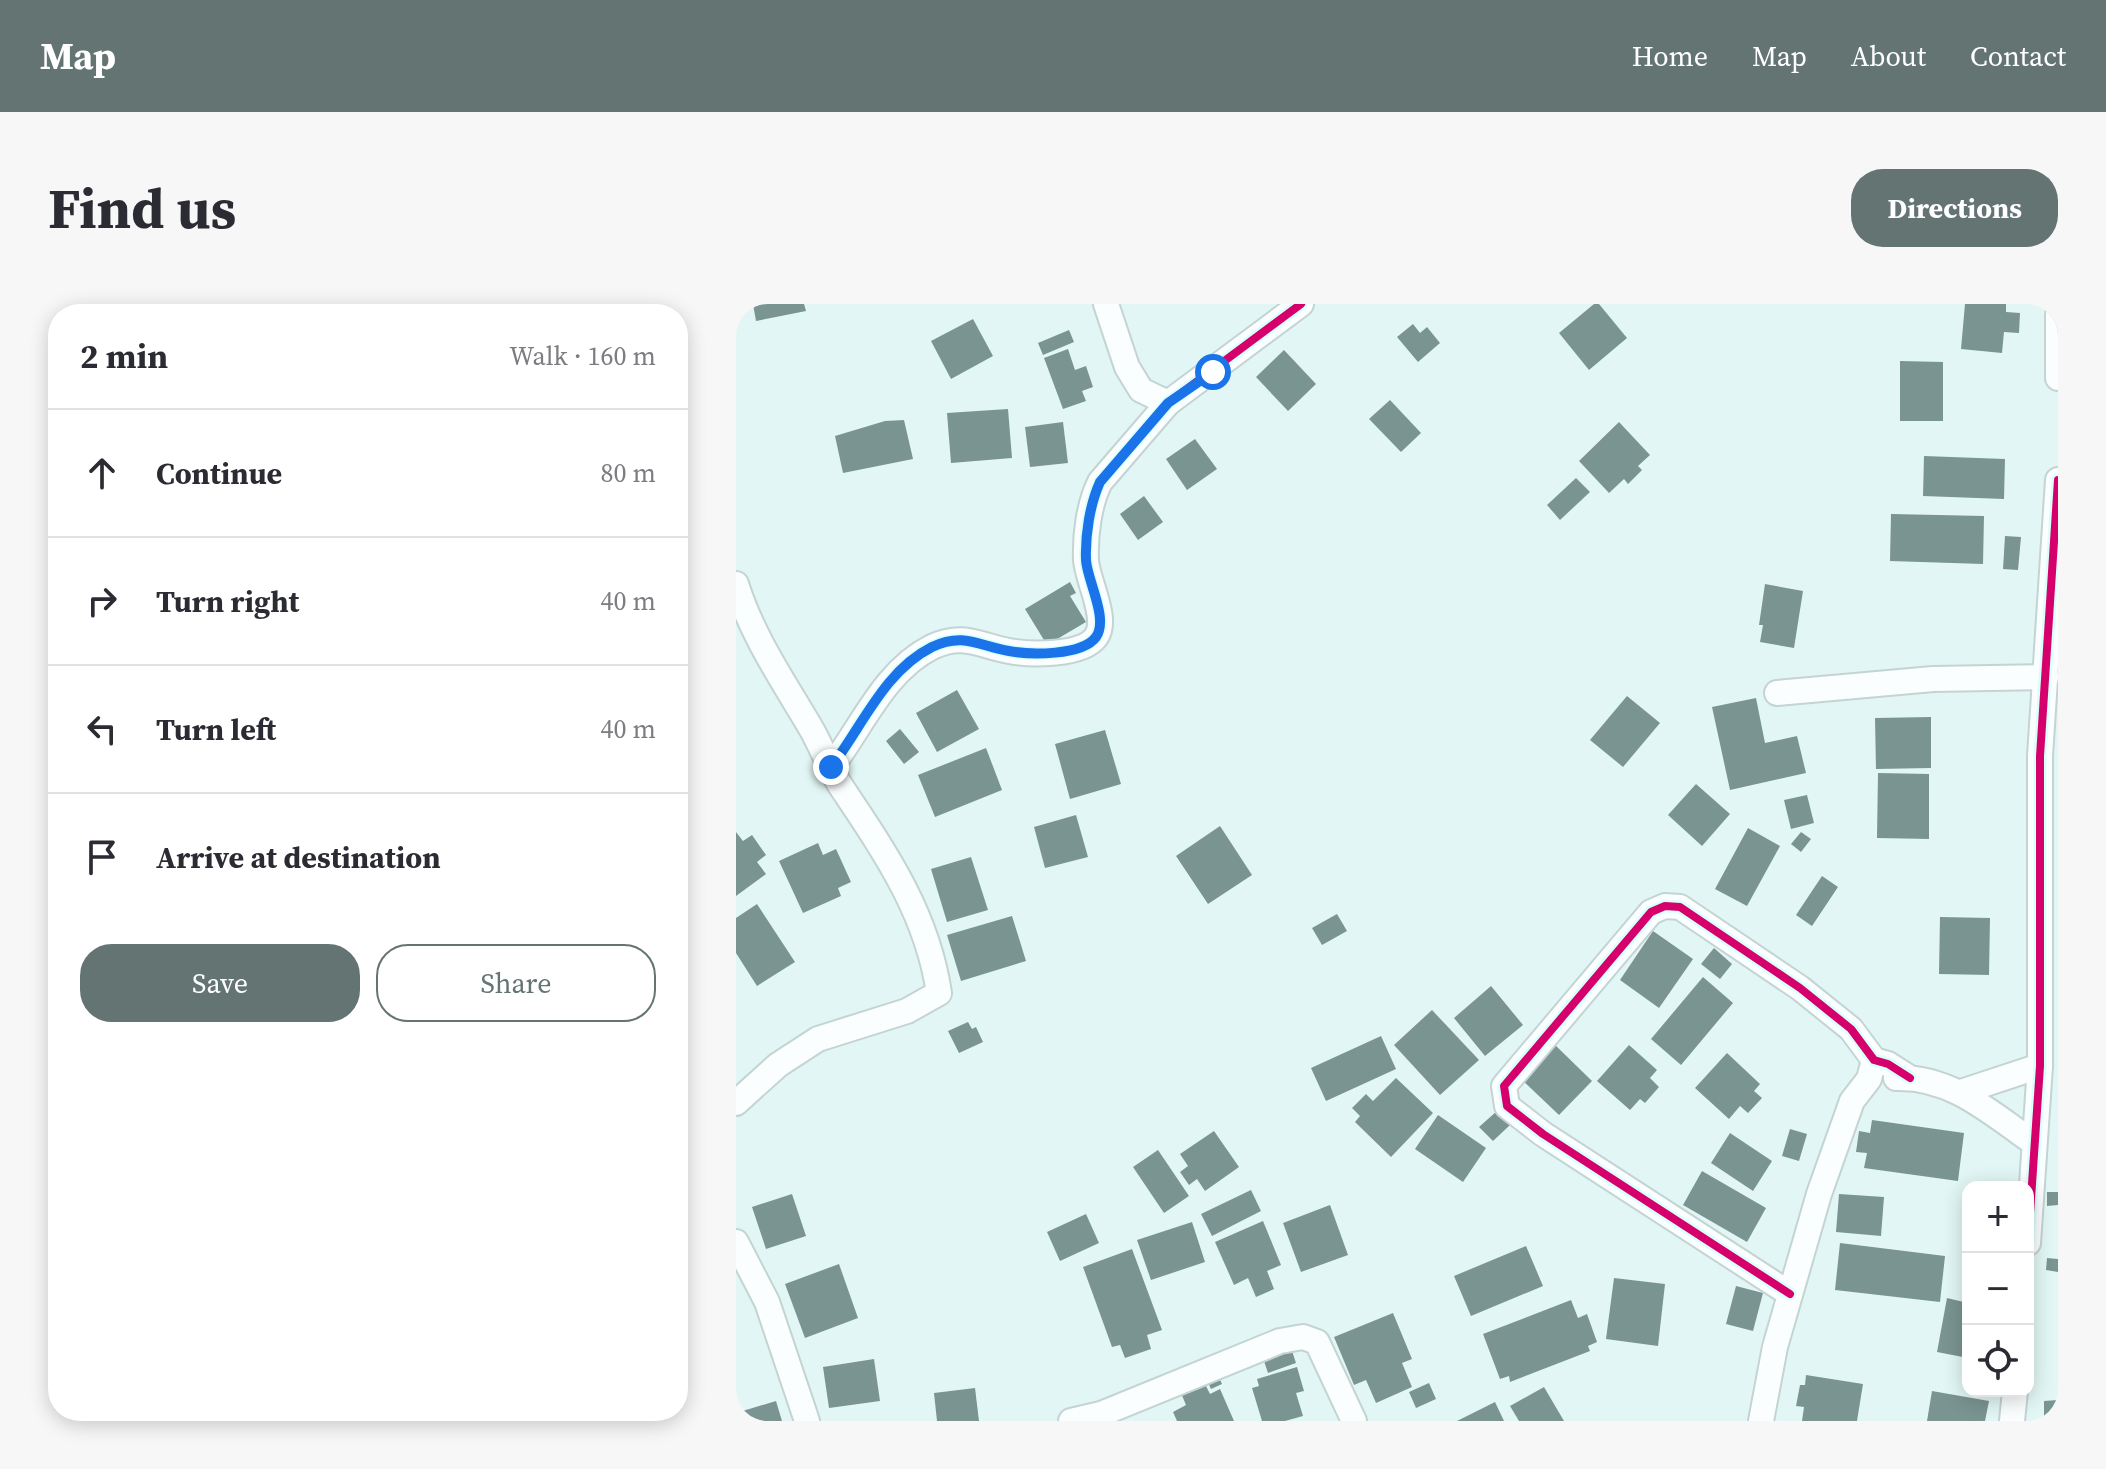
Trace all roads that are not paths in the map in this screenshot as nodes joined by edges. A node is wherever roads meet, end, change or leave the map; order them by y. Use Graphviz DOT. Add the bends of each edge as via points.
graph roads {
  1 [pos="1106,304"];
  2 [pos="1301,304"];
  3 [pos="2058,314"];
  4 [pos="2058,378"];
  5 [pos="1168,403"];
  6 [pos="2058,480"];
  7 [pos="736,584"];
  8 [pos="2046,677"];
  9 [pos="1777,693"];
  10 [pos="831,767"];
  11 [pos="2040,1066"];
  12 [pos="1872,1069"];
  13 [pos="1961,1092"];
  14 [pos="736,1103"];
  15 [pos="2034,1143"];
  16 [pos="2032,1181"];
  17 [pos="736,1242"];
  18 [pos="1790,1294"];
  19 [pos="2014,1397"];
  20 [pos="807,1421"];
  21 [pos="1071,1421"];
  22 [pos="1354,1421"];
  23 [pos="1761,1421"];
  24 [pos="2012,1421"];
  1 -- 5 [label="street" via="1127,367 1141,390"];
  2 -- 5 [label="street"];
  3 -- 4 [label="street"];
  5 -- 10 [label="street" via="1094,495 1086,561 1101,625 1096,637 1056,653 1009,651 977,640 934,646 897,671"];
  6 -- 8 [label="street"];
  7 -- 10 [label="street" via="767,659"];
  8 -- 9 [label="street" via="1933,679"];
  8 -- 11 [label="street" via="2040,756"];
  10 -- 14 [label="street" via="908,892 939,993 907,1011 818,1039 778,1065"];
  11 -- 13 [label="street"];
  11 -- 15 [label="street"];
  12 -- 13 [label="street"];
  12 -- 18 [label="street" via="1852,1101"];
  12 -- 18 [label="street" via="1851,1029 1800,988 1680,907 1665,906 1651,912 1504,1086 1507,1106 1543,1134"];
  13 -- 15 [label="street"];
  15 -- 16 [label="street"];
  17 -- 20 [label="street" via="767,1302"];
  18 -- 23 [label="street"];
  19 -- 24 [label="street"];
  21 -- 22 [label="street" via="1101,1414 1280,1341 1303,1337 1317,1342"];
}
